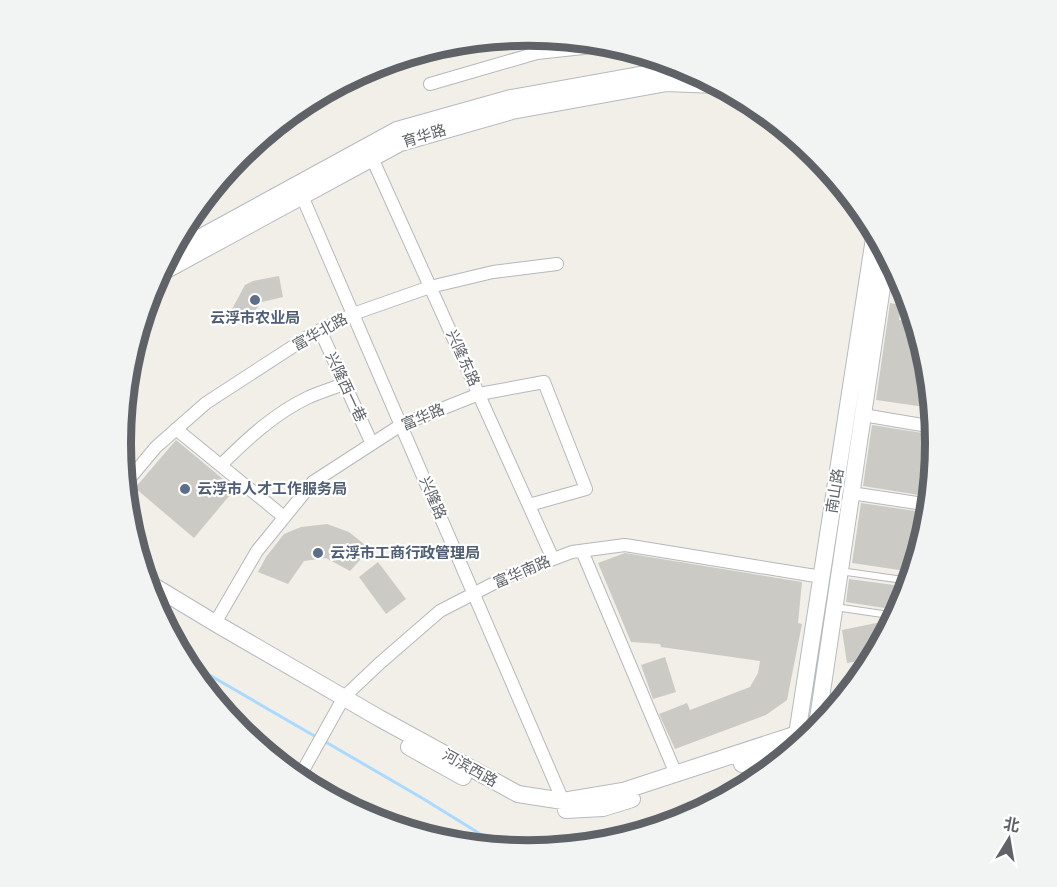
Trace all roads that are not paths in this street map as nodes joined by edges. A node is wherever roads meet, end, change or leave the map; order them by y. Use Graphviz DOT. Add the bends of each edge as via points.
graph roads {
  1 [pos="573,49"];
  2 [pos="663,71"];
  3 [pos="430,84"];
  4 [pos="697,84"];
  5 [pos="372,158"];
  6 [pos="302,196"];
  7 [pos="184,246"];
  8 [pos="873,246"];
  9 [pos="556,264"];
  10 [pos="173,266"];
  11 [pos="885,268"];
  12 [pos="430,287"];
  13 [pos="353,314"];
  14 [pos="320,330"];
  15 [pos="344,384"];
  16 [pos="479,394"];
  17 [pos="862,415"];
  18 [pos="401,425"];
  19 [pos="925,426"];
  20 [pos="176,429"];
  21 [pos="372,444"];
  22 [pos="221,465"];
  23 [pos="133,475"];
  24 [pos="851,493"];
  25 [pos="921,504"];
  26 [pos="529,505"];
  27 [pos="284,517"];
  28 [pos="582,551"];
  29 [pos="553,559"];
  30 [pos="840,571"];
  31 [pos="822,577"];
  32 [pos="901,580"];
  33 [pos="160,590"];
  34 [pos="474,593"];
  35 [pos="167,607"];
  36 [pos="834,607"];
  37 [pos="887,615"];
  38 [pos="214,623"];
  39 [pos="338,707"];
  40 [pos="821,711"];
  41 [pos="799,734"];
  42 [pos="783,747"];
  43 [pos="781,749"];
  44 [pos="304,769"];
  45 [pos="676,774"];
  46 [pos="563,801"];
  1 -- 3 [label="street" via="537,53"];
  2 -- 7 [label="street, 育华路" via="511,98 397,130"];
  4 -- 5 [label="street, 育华路" via="667,83 512,111 400,143"];
  5 -- 6 [label="street, 育华路"];
  5 -- 12 [label="street, 兴隆东路"];
  6 -- 10 [label="street, 育华路"];
  6 -- 13 [label="street, 兴隆路"];
  8 -- 31 [label="street, 南山路"];
  9 -- 12 [label="street, 富华北路" via="493,272"];
  11 -- 17 [label="street, 南山路"];
  12 -- 13 [label="street, 富华北路"];
  12 -- 16 [label="street, 兴隆东路"];
  13 -- 14 [label="street, 富华北路"];
  13 -- 18 [label="street, 兴隆路"];
  14 -- 15 [label="street, 兴隆西一巷"];
  14 -- 20 [label="street, 富华北路" via="206,403"];
  15 -- 21 [label="street, 兴隆西一巷"];
  15 -- 22 [label="street" via="309,397 275,417"];
  16 -- 18 [label="street, 富华路"];
  16 -- 26 [label="street, 兴隆东路"];
  16 -- 26 [label="street, 富华路" via="544,382 586,489"];
  17 -- 19 [label="street"];
  17 -- 24 [label="street, 南山路"];
  18 -- 21 [label="street, 富华路"];
  18 -- 34 [label="street, 兴隆路"];
  20 -- 22 [label="street"];
  20 -- 23 [label="street, 富华北路"];
  21 -- 27 [label="street, 富华路" via="313,482"];
  22 -- 27 [label="street"];
  24 -- 25 [label="street"];
  24 -- 30 [label="street, 南山路"];
  26 -- 29 [label="street, 兴隆东路"];
  27 -- 38 [label="street, 富华路" via="257,551"];
  28 -- 29 [label="street, 富华南路"];
  28 -- 31 [label="street, 富华南路" via="625,545"];
  28 -- 45 [label="street"];
  29 -- 34 [label="street, 富华南路"];
  30 -- 32 [label="lane"];
  30 -- 36 [label="street, 南山路"];
  31 -- 41 [label="street, 南山路"];
  33 -- 38 [label="street, 河滨西路"];
  34 -- 39 [label="street, 富华南路" via="441,611 380,663"];
  34 -- 46 [label="street, 兴隆路"];
  35 -- 39 [label="street, 河滨西路"];
  36 -- 37 [label="lane"];
  36 -- 40 [label="street, 南山路"];
  38 -- 39 [label="street, 河滨西路"];
  39 -- 43 [label="street, 河滨西路" via="508,800 559,810 603,808"];
  39 -- 44 [label="street, 富华南路"];
  39 -- 46 [label="street, 河滨西路" via="518,794"];
  42 -- 45 [label="street, 河滨西路"];
  45 -- 46 [label="street, 河滨西路" via="622,791"];
}
